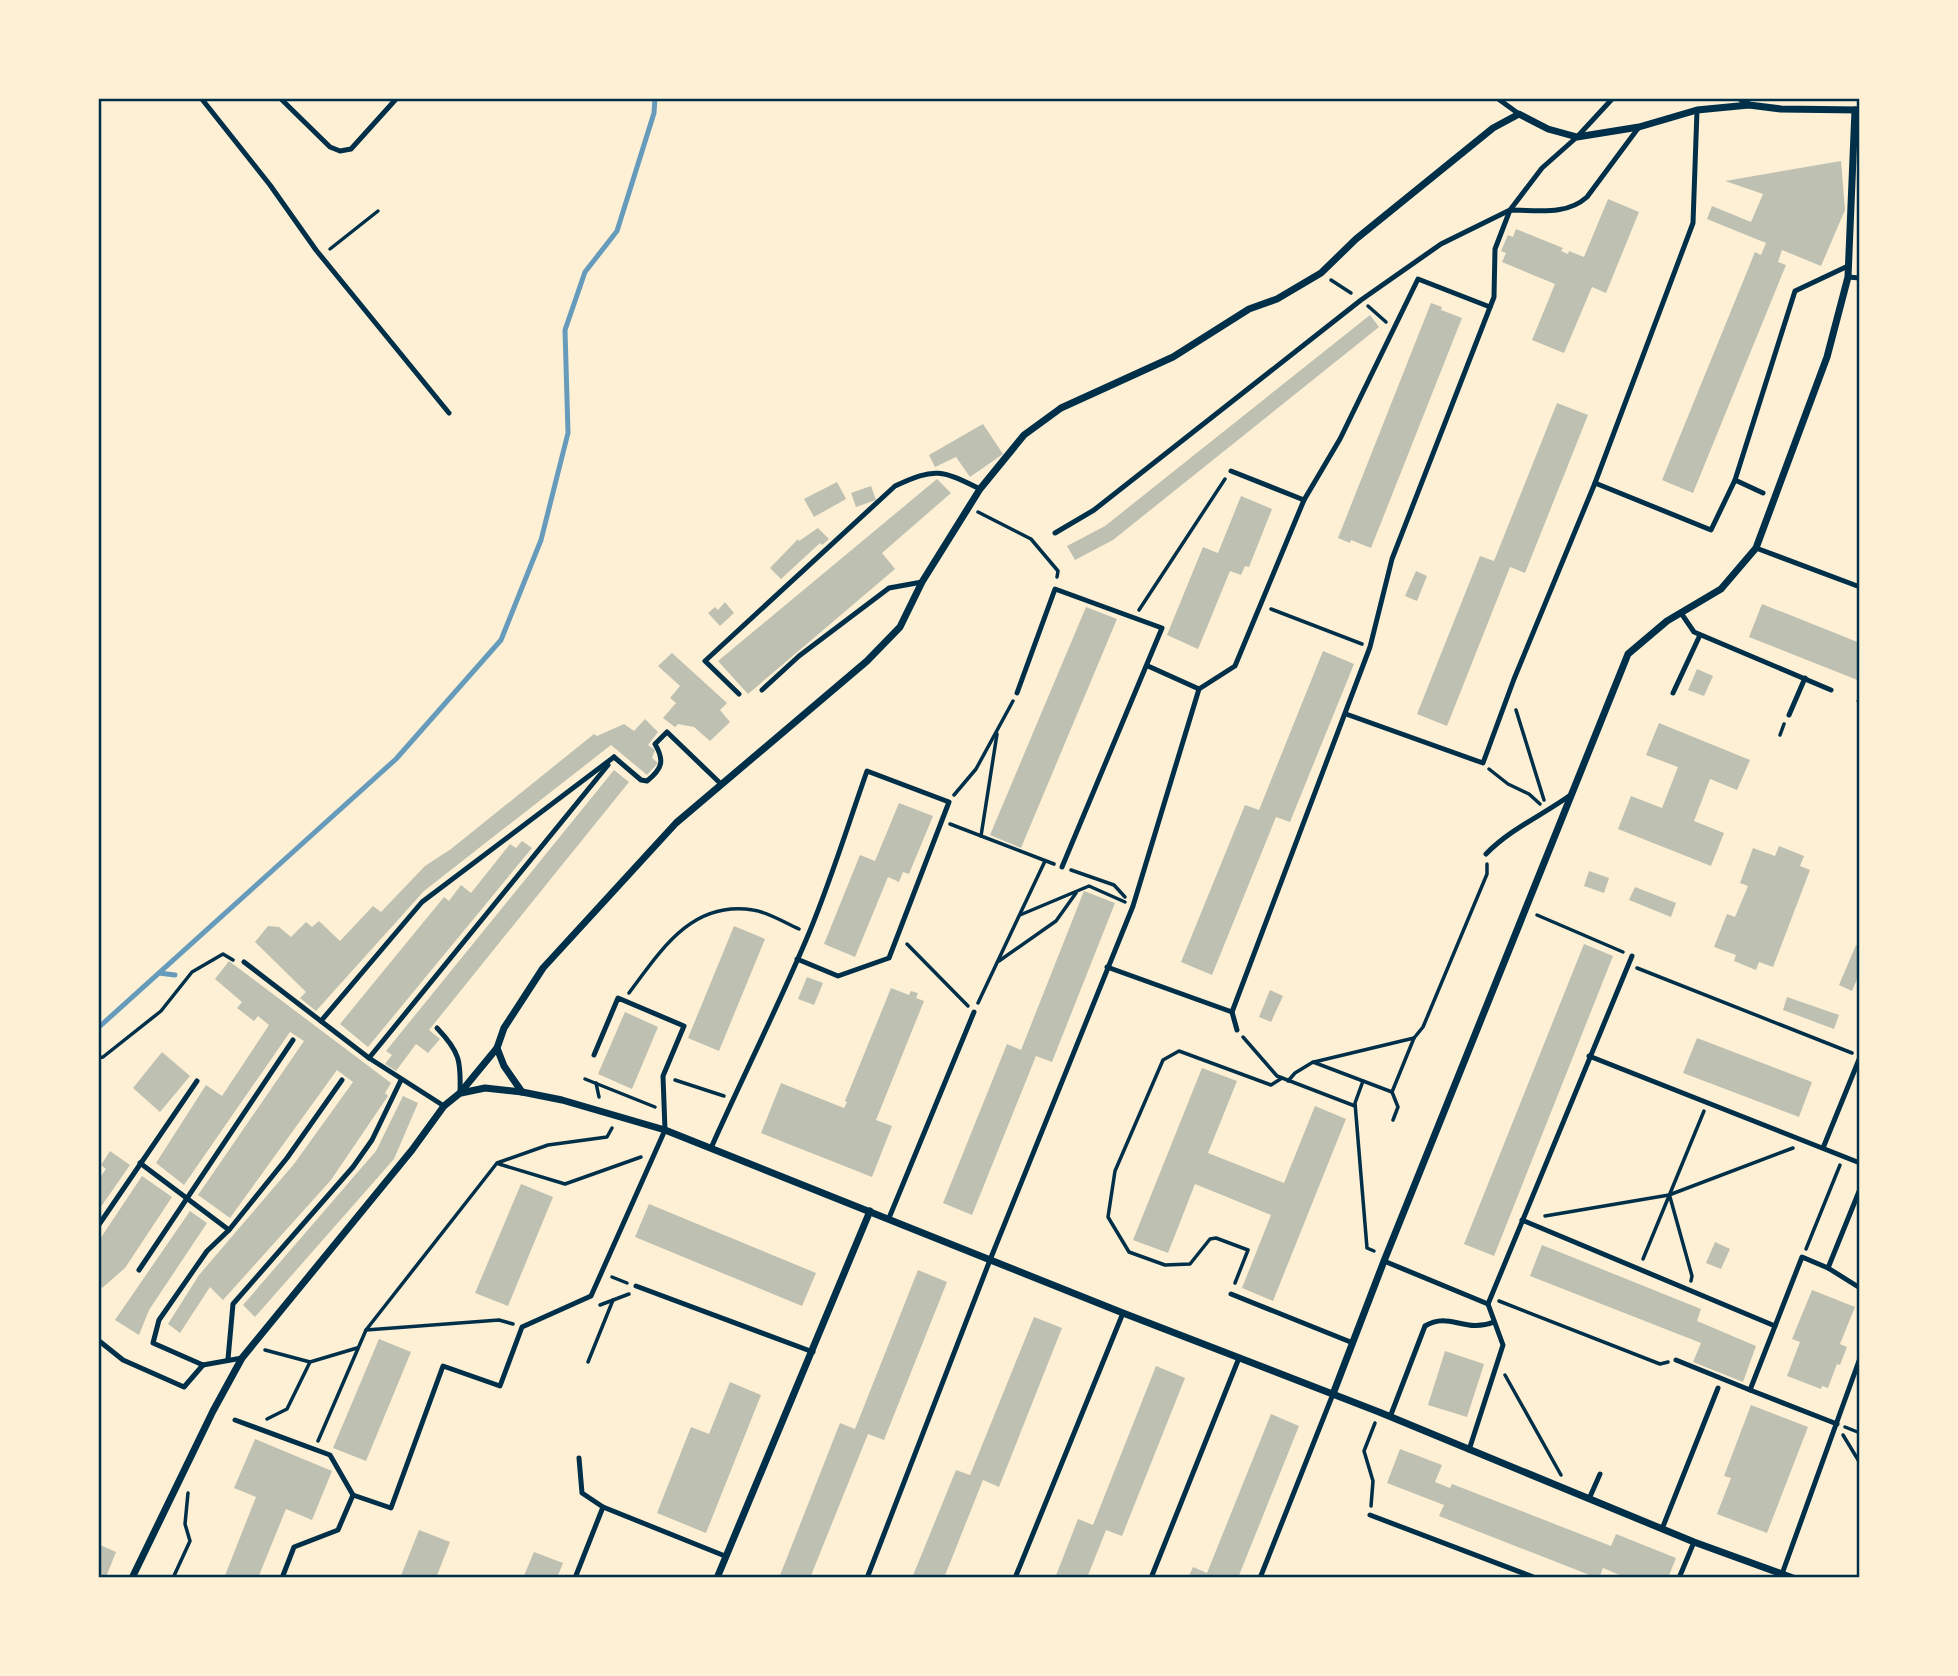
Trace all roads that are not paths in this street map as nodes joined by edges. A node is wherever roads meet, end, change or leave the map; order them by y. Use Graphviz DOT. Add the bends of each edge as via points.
graph roads {
  1 [pos="201,98"];
  2 [pos="280,98"];
  3 [pos="397,98"];
  4 [pos="1497,98"];
  5 [pos="1613,98"];
  6 [pos="1740,98"];
  7 [pos="1749,105"];
  8 [pos="1697,110"];
  9 [pos="1857,110"];
  10 [pos="1519,114"];
  11 [pos="1640,127"];
  12 [pos="1577,137"];
  13 [pos="1510,210"];
  14 [pos="1848,266"];
  15 [pos="1848,277"];
  16 [pos="1860,278"];
  17 [pos="1490,307"];
  18 [pos="449,412"];
  19 [pos="1231,471"];
  20 [pos="1735,480"];
  21 [pos="1595,483"];
  22 [pos="980,489"];
  23 [pos="1763,493"];
  24 [pos="1304,500"];
  25 [pos="1055,533"];
  26 [pos="1756,548"];
  27 [pos="922,582"];
  28 [pos="1860,587"];
  29 [pos="1681,613"];
  30 [pos="1700,635"];
  31 [pos="1148,666"];
  32 [pos="1805,678"];
  33 [pos="1199,689"];
  34 [pos="762,690"];
  35 [pos="1831,690"];
  36 [pos="1017,693"];
  37 [pos="1673,693"];
  38 [pos="739,694"];
  39 [pos="1346,714"];
  40 [pos="1789,715"];
  41 [pos="614,757"];
  42 [pos="721,784"];
  43 [pos="1572,794"];
  44 [pos="1486,853"];
  45 [pos="1062,867"];
  46 [pos="1632,956"];
  47 [pos="797,959"];
  48 [pos="244,962"];
  49 [pos="1107,967"];
  50 [pos="974,1012"];
  51 [pos="1232,1012"];
  52 [pos="321,1021"];
  53 [pos="438,1028"];
  54 [pos="1237,1030"];
  55 [pos="293,1040"];
  56 [pos="497,1048"];
  57 [pos="594,1055"];
  58 [pos="1589,1056"];
  59 [pos="1860,1057"];
  60 [pos="369,1058"];
  61 [pos="342,1080"];
  62 [pos="401,1080"];
  63 [pos="197,1081"];
  64 [pos="522,1092"];
  65 [pos="460,1093"];
  66 [pos="444,1106"];
  67 [pos="665,1130"];
  68 [pos="711,1148"];
  69 [pos="1823,1148"];
  70 [pos="140,1163"];
  71 [pos="1860,1163"];
  72 [pos="1860,1189"];
  73 [pos="187,1197"];
  74 [pos="870,1212"];
  75 [pos="889,1218"];
  76 [pos="1522,1220"];
  77 [pos="98,1226"];
  78 [pos="229,1230"];
  79 [pos="1385,1259"];
  80 [pos="990,1260"];
  81 [pos="1828,1268"];
  82 [pos="139,1270"];
  83 [pos="636,1286"];
  84 [pos="1860,1288"];
  85 [pos="1231,1294"];
  86 [pos="1489,1301"];
  87 [pos="1123,1313"];
  88 [pos="1494,1322"];
  89 [pos="1775,1326"];
  90 [pos="98,1340"];
  91 [pos="1353,1343"];
  92 [pos="813,1352"];
  93 [pos="242,1358"];
  94 [pos="1239,1358"];
  95 [pos="1860,1358"];
  96 [pos="228,1359"];
  97 [pos="1676,1360"];
  98 [pos="203,1366"];
  99 [pos="1718,1388"];
  100 [pos="1750,1390"];
  101 [pos="1333,1394"];
  102 [pos="1390,1417"];
  103 [pos="235,1420"];
  104 [pos="1837,1424"];
  105 [pos="1469,1450"];
  106 [pos="579,1458"];
  107 [pos="1600,1474"];
  108 [pos="353,1495"];
  109 [pos="1589,1499"];
  110 [pos="603,1507"];
  111 [pos="1370,1515"];
  112 [pos="1662,1528"];
  113 [pos="1694,1542"];
  114 [pos="725,1556"];
  115 [pos="1771,1570"];
  116 [pos="1782,1574"];
  117 [pos="132,1578"];
  118 [pos="282,1578"];
  119 [pos="575,1578"];
  120 [pos="717,1578"];
  121 [pos="867,1578"];
  122 [pos="1014,1578"];
  123 [pos="1151,1578"];
  124 [pos="1260,1578"];
  125 [pos="1536,1578"];
  126 [pos="1678,1578"];
  127 [pos="1768,1578"];
  128 [pos="1793,1578"];
  1 -- 18 [label="lane" via="321,256"];
  2 -- 3 [label="lane" via="330,147 340,151 351,149"];
  4 -- 10 [label="lane"];
  5 -- 12 [label="lane"];
  6 -- 7 [label="street"];
  7 -- 8 [label="street"];
  7 -- 9 [label="street"];
  8 -- 11 [label="street"];
  8 -- 21 [label="lane" via="1693,223"];
  9 -- 14 [label="street"];
  10 -- 12 [label="street"];
  10 -- 22 [label="street" via="1493,128 1321,273 1277,299 1249,309 1173,357 1061,408 1024,435"];
  11 -- 12 [label="street"];
  11 -- 13 [label="lane" via="1577,206"];
  12 -- 13 [label="lane" via="1542,168"];
  13 -- 17 [label="lane" via="1495,249 1496,286"];
  13 -- 25 [label="lane" via="1441,244 1361,300 1094,510"];
  14 -- 15 [label="street"];
  14 -- 20 [label="lane" via="1795,291"];
  15 -- 16 [label="lane"];
  15 -- 26 [label="street" via="1827,357"];
  17 -- 24 [label="lane" via="1418,279 1340,439"];
  17 -- 39 [label="lane" via="1392,559 1370,647"];
  19 -- 24 [label="lane"];
  20 -- 21 [label="lane" via="1711,530"];
  20 -- 23 [label="lane"];
  21 -- 39 [label="lane" via="1483,763"];
  22 -- 27 [label="street"];
  22 -- 38 [label="lane" via="942,471 895,486 705,661"];
  24 -- 33 [label="lane" via="1235,666"];
  26 -- 28 [label="lane"];
  26 -- 29 [label="street" via="1721,589"];
  27 -- 34 [label="lane" via="889,589 799,656"];
  27 -- 42 [label="street" via="900,627 867,661"];
  29 -- 30 [label="lane"];
  29 -- 43 [label="street" via="1628,654"];
  30 -- 32 [label="lane"];
  30 -- 37 [label="lane"];
  31 -- 33 [label="lane"];
  31 -- 36 [label="lane" via="1162,628 1055,589"];
  31 -- 45 [label="lane"];
  32 -- 35 [label="lane"];
  32 -- 40 [label="lane"];
  33 -- 49 [label="lane" via="1133,906"];
  39 -- 51 [label="lane"];
  41 -- 42 [label="lane" via="647,781 661,767 655,744 667,732"];
  41 -- 52 [label="lane" via="422,902"];
  41 -- 60 [label="lane"];
  42 -- 56 [label="street" via="676,822 543,968 504,1028"];
  43 -- 44 [label="lane" via="1500,839"];
  43 -- 79 [label="street"];
  46 -- 58 [label="lane"];
  47 -- 47 [label="lane" via="867,771 949,802 889,958 838,976"];
  47 -- 68 [label="lane"];
  48 -- 52 [label="lane"];
  49 -- 51 [label="lane"];
  49 -- 80 [label="lane"];
  50 -- 75 [label="lane"];
  51 -- 54 [label="lane"];
  52 -- 60 [label="lane"];
  53 -- 65 [label="lane" via="454,1046 461,1064"];
  55 -- 73 [label="lane"];
  56 -- 64 [label="street"];
  56 -- 65 [label="street"];
  57 -- 67 [label="lane" via="618,998 684,1026 663,1076"];
  58 -- 69 [label="lane"];
  58 -- 76 [label="lane"];
  59 -- 69 [label="lane"];
  60 -- 62 [label="lane"];
  61 -- 78 [label="lane"];
  62 -- 66 [label="lane"];
  62 -- 96 [label="lane" via="372,1140 353,1167 233,1304"];
  63 -- 70 [label="lane"];
  64 -- 65 [label="street" via="485,1088"];
  64 -- 67 [label="street"];
  65 -- 66 [label="street"];
  66 -- 93 [label="street"];
  67 -- 68 [label="street"];
  67 -- 108 [label="lane" via="591,1296 522,1326 500,1386 443,1366 391,1508"];
  68 -- 74 [label="street"];
  69 -- 71 [label="lane"];
  70 -- 73 [label="lane"];
  70 -- 77 [label="lane"];
  72 -- 81 [label="lane"];
  73 -- 78 [label="lane"];
  73 -- 82 [label="lane"];
  74 -- 75 [label="street"];
  74 -- 92 [label="street"];
  75 -- 80 [label="street"];
  76 -- 86 [label="lane"];
  76 -- 89 [label="lane"];
  78 -- 98 [label="lane" via="206,1251 159,1320 153,1343"];
  79 -- 86 [label="lane"];
  79 -- 91 [label="street"];
  80 -- 87 [label="street"];
  80 -- 121 [label="lane"];
  81 -- 84 [label="lane"];
  81 -- 89 [label="lane" via="1802,1257"];
  83 -- 92 [label="lane"];
  85 -- 91 [label="lane"];
  86 -- 88 [label="lane"];
  87 -- 94 [label="street"];
  87 -- 122 [label="lane"];
  88 -- 102 [label="lane" via="1468,1327 1434,1320 1425,1326"];
  88 -- 105 [label="lane" via="1503,1345"];
  89 -- 100 [label="lane"];
  90 -- 98 [label="lane" via="123,1360 184,1387"];
  91 -- 101 [label="street"];
  92 -- 114 [label="street"];
  93 -- 96 [label="lane"];
  93 -- 117 [label="street"];
  94 -- 101 [label="street"];
  94 -- 123 [label="lane"];
  95 -- 104 [label="lane"];
  96 -- 98 [label="lane"];
  97 -- 100 [label="lane"];
  99 -- 112 [label="lane"];
  100 -- 104 [label="lane"];
  101 -- 102 [label="street"];
  101 -- 124 [label="lane"];
  102 -- 105 [label="street"];
  103 -- 108 [label="lane" via="330,1455"];
  104 -- 116 [label="lane"];
  105 -- 109 [label="street"];
  106 -- 110 [label="lane" via="582,1493"];
  107 -- 109 [label="lane"];
  108 -- 118 [label="lane" via="338,1530 294,1547"];
  109 -- 112 [label="street"];
  110 -- 114 [label="lane"];
  110 -- 119 [label="lane"];
  111 -- 125 [label="lane"];
  112 -- 113 [label="street"];
  113 -- 115 [label="street"];
  113 -- 126 [label="lane"];
  114 -- 120 [label="street"];
  115 -- 116 [label="street"];
  115 -- 127 [label="lane"];
  116 -- 128 [label="street"];
}
